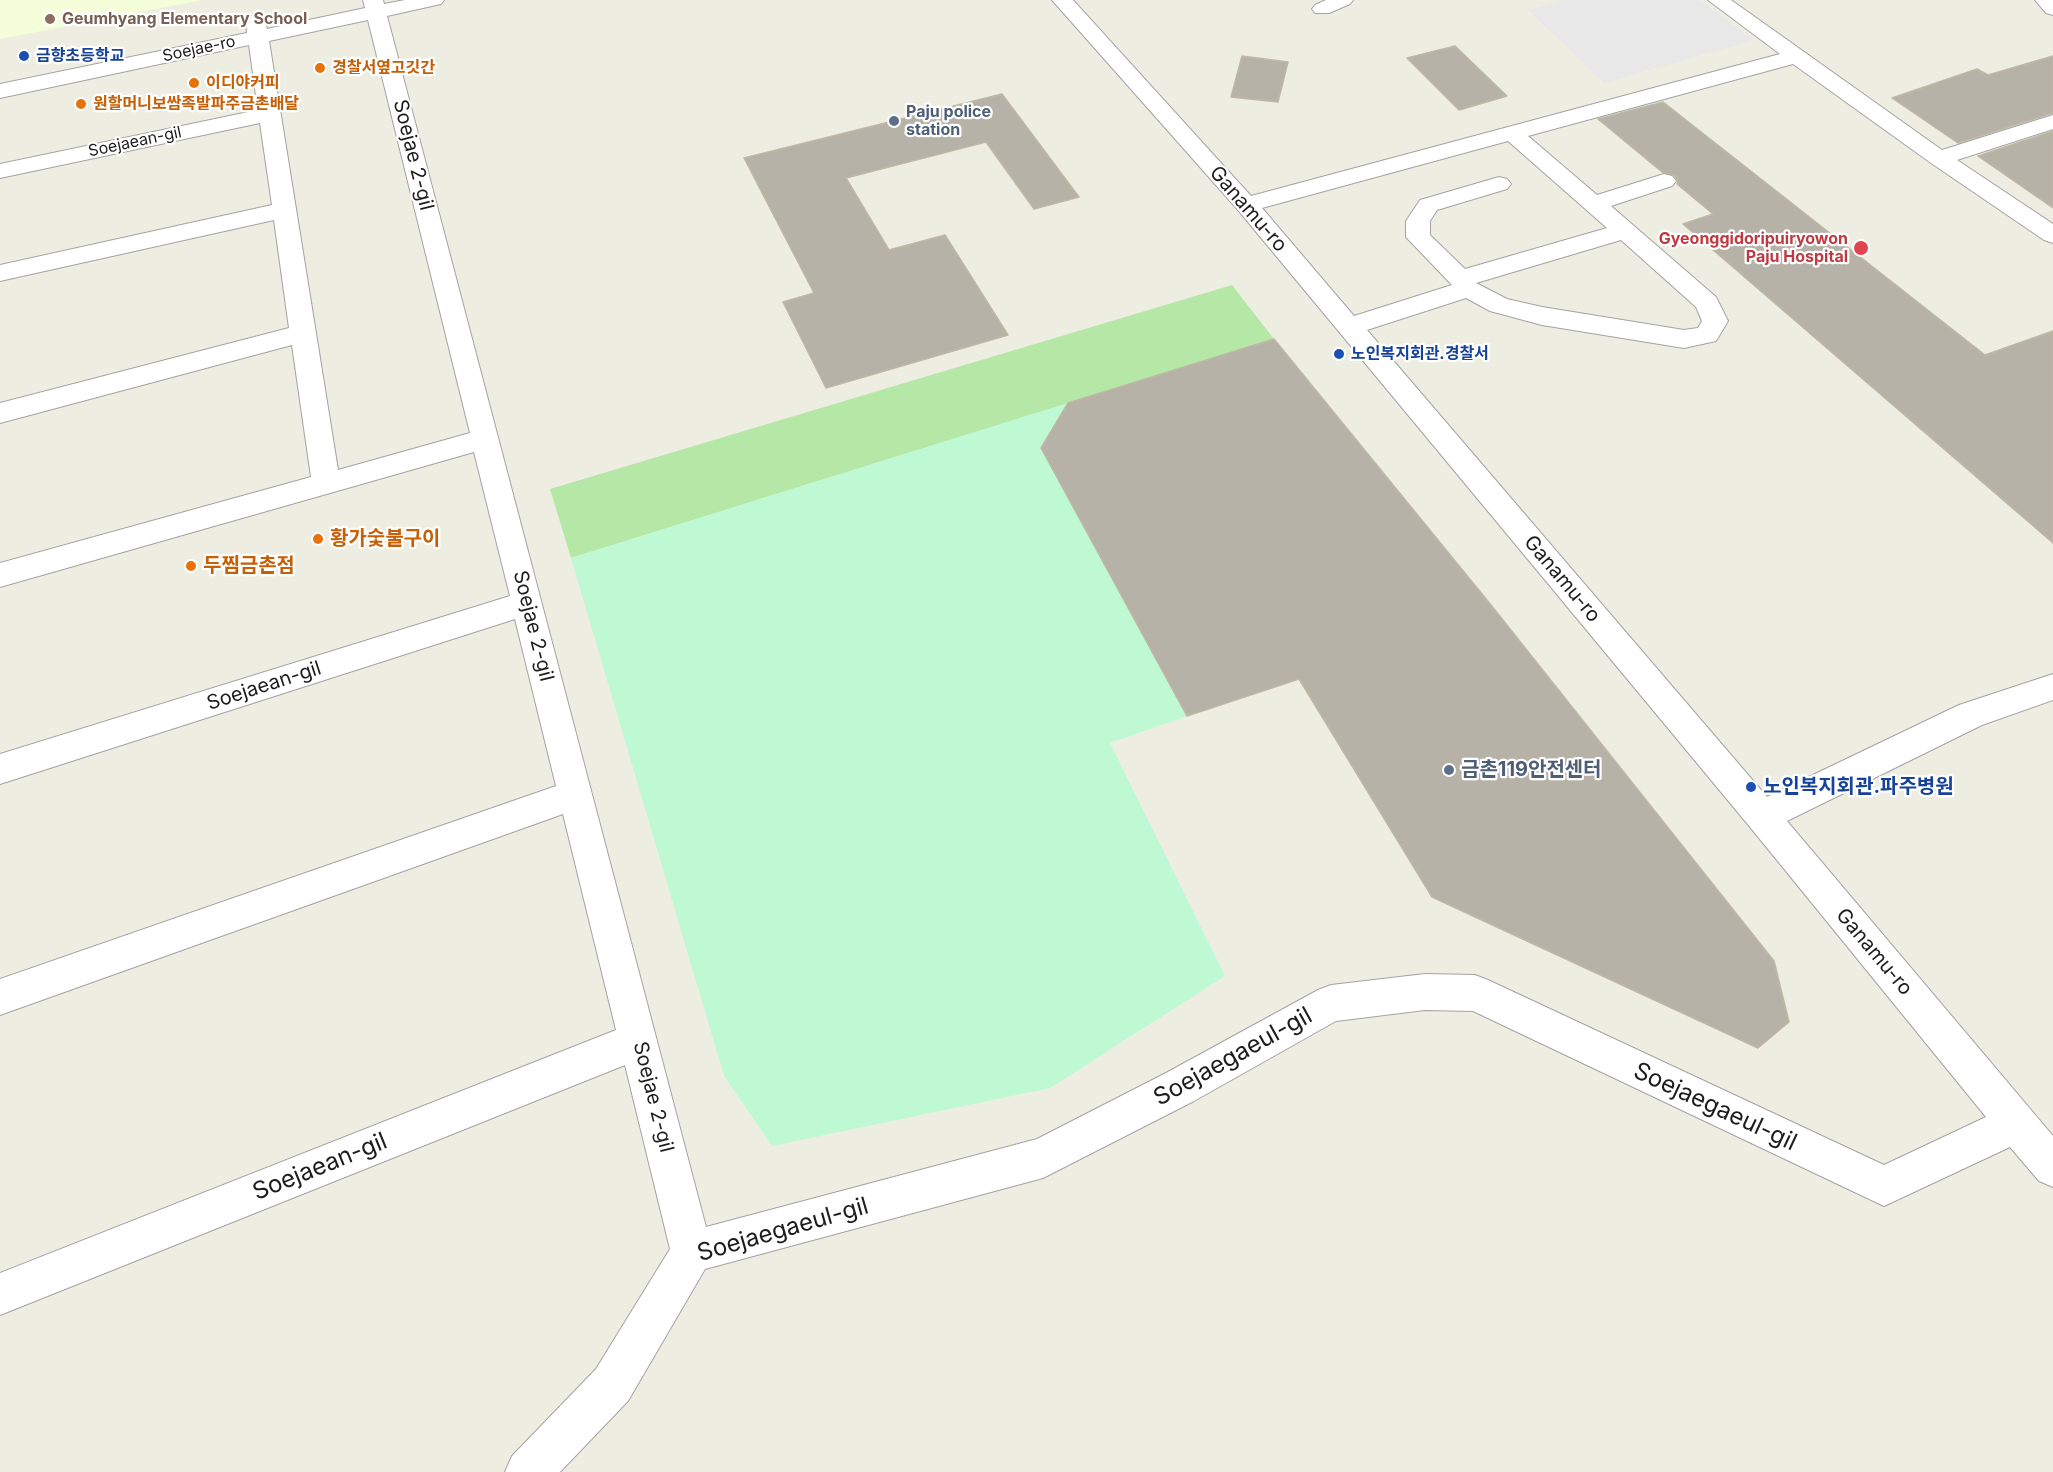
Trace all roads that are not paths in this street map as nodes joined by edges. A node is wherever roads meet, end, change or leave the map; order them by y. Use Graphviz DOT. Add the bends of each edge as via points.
graph roads {
  1 [pos="434,0"];
  2 [pos="1062,0"];
  3 [pos="1343,0"];
  4 [pos="1718,0"];
  5 [pos="2044,0"];
  6 [pos="368,4"];
  7 [pos="1322,9"];
  8 [pos="2053,9"];
  9 [pos="257,29"];
  10 [pos="1797,56"];
  11 [pos="0,71"];
  12 [pos="0,91"];
  13 [pos="269,114"];
  14 [pos="2053,122"];
  15 [pos="1512,134"];
  16 [pos="1939,158"];
  17 [pos="0,171"];
  18 [pos="1664,181"];
  19 [pos="1499,184"];
  20 [pos="1596,203"];
  21 [pos="1246,205"];
  22 [pos="284,210"];
  23 [pos="1625,231"];
  24 [pos="2053,235"];
  25 [pos="0,273"];
  26 [pos="1464,284"];
  27 [pos="1349,327"];
  28 [pos="303,333"];
  29 [pos="0,413"];
  30 [pos="485,439"];
  31 [pos="326,484"];
  32 [pos="0,575"];
  33 [pos="527,603"];
  34 [pos="2053,687"];
  35 [pos="0,769"];
  36 [pos="576,794"];
  37 [pos="1762,816"];
  38 [pos="0,998"];
  39 [pos="639,1040"];
  40 [pos="2016,1123"];
  41 [pos="2053,1167"];
  42 [pos="692,1252"];
  43 [pos="0,1294"];
  44 [pos="528,1472"];
  1 -- 6 [label="street, Soejae-ro"];
  2 -- 21 [label="street, Ganamu-ro"];
  3 -- 7 [label="street"];
  4 -- 10 [label="street"];
  5 -- 8 [label="street"];
  6 -- 9 [label="street, Soejae-ro"];
  6 -- 30 [label="street, Soejae 2-gil"];
  9 -- 11 [label="street"];
  9 -- 12 [label="street, Soejae-ro"];
  9 -- 13 [label="street"];
  10 -- 15 [label="street"];
  10 -- 16 [label="street"];
  13 -- 17 [label="street, Soejaean-gil"];
  13 -- 22 [label="street"];
  14 -- 16 [label="street"];
  15 -- 20 [label="street"];
  15 -- 21 [label="street"];
  16 -- 24 [label="street"];
  18 -- 20 [label="street"];
  19 -- 26 [label="street" via="1428,205 1418,221 1418,237"];
  20 -- 23 [label="street"];
  21 -- 27 [label="street, Ganamu-ro"];
  22 -- 25 [label="street"];
  22 -- 28 [label="street"];
  23 -- 26 [label="street"];
  23 -- 26 [label="street" via="1707,303 1715,321 1707,335 1684,339 1542,316 1499,305"];
  26 -- 27 [label="street"];
  27 -- 37 [label="street, Ganamu-ro"];
  28 -- 29 [label="street"];
  28 -- 31 [label="street"];
  30 -- 31 [label="street"];
  30 -- 33 [label="street, Soejae 2-gil"];
  31 -- 32 [label="street"];
  33 -- 35 [label="street, Soejaean-gil"];
  33 -- 36 [label="street, Soejae 2-gil"];
  34 -- 37 [label="street" via="1971,715"];
  36 -- 38 [label="street"];
  36 -- 39 [label="street, Soejae 2-gil"];
  37 -- 40 [label="street, Ganamu-ro"];
  39 -- 42 [label="street, Soejae 2-gil"];
  39 -- 43 [label="street, Soejaean-gil"];
  40 -- 41 [label="street, Ganamu-ro"];
  40 -- 42 [label="street, Soejaegaeul-gil" via="1884,1186 1475,993 1425,992 1331,1003 1043,1158"];
  42 -- 44 [label="street, Soejaegaeul-gil" via="612,1385"];
}
